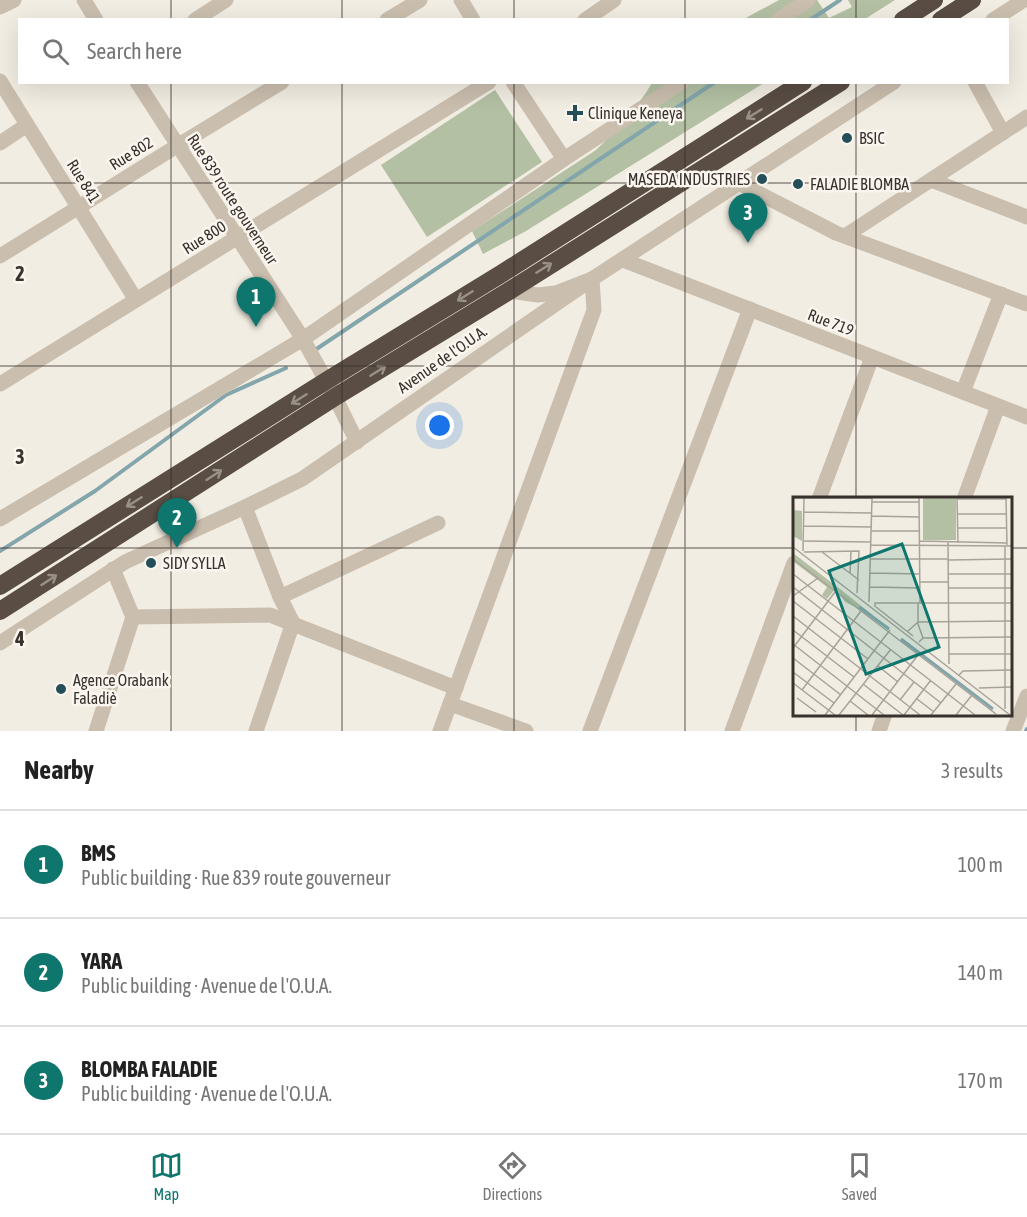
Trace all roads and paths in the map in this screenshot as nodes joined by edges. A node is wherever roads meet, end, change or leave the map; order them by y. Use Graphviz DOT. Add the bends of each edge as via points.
graph roads {
  1 [pos="14,0"];
  2 [pos="84,0"];
  3 [pos="226,0"];
  4 [pos="420,0"];
  5 [pos="461,0"];
  6 [pos="614,0"];
  7 [pos="808,0"];
  8 [pos="934,0"];
  9 [pos="972,0"];
  10 [pos="1023,0"];
  11 [pos="0,7"];
  12 [pos="95,18"];
  13 [pos="198,18"];
  14 [pos="390,18"];
  15 [pos="472,18"];
  16 [pos="588,18"];
  17 [pos="781,18"];
  18 [pos="906,18"];
  19 [pos="944,18"];
  20 [pos="996,18"];
  21 [pos="0,81"];
  22 [pos="138,84"];
  23 [pos="279,84"];
  24 [pos="486,84"];
  25 [pos="514,84"];
  26 [pos="679,84"];
  27 [pos="801,84"];
  28 [pos="838,84"];
  29 [pos="891,84"];
  30 [pos="976,84"];
  31 [pos="1027,117"];
  32 [pos="27,125"];
  33 [pos="1003,133"];
  34 [pos="0,143"];
  35 [pos="177,146"];
  36 [pos="564,159"];
  37 [pos="931,180"];
  38 [pos="739,183"];
  39 [pos="79,207"];
  40 [pos="1027,217"];
  41 [pos="845,236"];
  42 [pos="237,238"];
  43 [pos="0,256"];
  44 [pos="623,260"];
  45 [pos="592,279"];
  46 [pos="508,291"];
  47 [pos="1001,294"];
  48 [pos="136,300"];
  49 [pos="1027,304"];
  50 [pos="750,309"];
  51 [pos="303,339"];
  52 [pos="872,357"];
  53 [pos="0,384"];
  54 [pos="331,389"];
  55 [pos="963,392"];
  56 [pos="998,406"];
  57 [pos="1027,417"];
  58 [pos="357,442"];
  59 [pos="819,497"];
  60 [pos="964,497"];
  61 [pos="245,507"];
  62 [pos="0,519"];
  63 [pos="438,523"];
  64 [pos="793,568"];
  65 [pos="113,569"];
  66 [pos="0,586"];
  67 [pos="280,597"];
  68 [pos="0,611"];
  69 [pos="133,617"];
  70 [pos="293,623"];
  71 [pos="0,643"];
  72 [pos="456,688"];
  73 [pos="1027,696"];
  74 [pos="450,704"];
  75 [pos="884,716"];
  76 [pos="96,731"];
  77 [pos="256,731"];
  78 [pos="440,731"];
  79 [pos="526,731"];
  80 [pos="590,731"];
  81 [pos="732,731"];
  82 [pos="879,731"];
  83 [pos="1013,731"];
  1 -- 11 [label="street"];
  2 -- 12 [label="street"];
  3 -- 13 [label="street"];
  4 -- 14 [label="street"];
  5 -- 15 [label="street"];
  6 -- 16 [label="street"];
  7 -- 17 [label="street"];
  8 -- 18 [label="highway"];
  9 -- 19 [label="highway"];
  10 -- 20 [label="street"];
  21 -- 32 [label="street, Rue 841"];
  22 -- 35 [label="street, Rue 839 route gouverneur"];
  23 -- 35 [label="street, Rue 802"];
  24 -- 42 [label="street, Rue 800"];
  25 -- 36 [label="street"];
  26 -- 36 [label="street"];
  27 -- 54 [label="highway, Avenue de l'O.U.A., one-way" via="501,274"];
  46 -- 28 [label="highway, Avenue de l'O.U.A., one-way"];
  29 -- 38 [label="street, Avenue de l'O.U.A."];
  30 -- 33 [label="street"];
  31 -- 33 [label="street"];
  32 -- 34 [label="street"];
  32 -- 39 [label="street, Rue 841"];
  33 -- 37 [label="street"];
  35 -- 39 [label="street, Rue 802"];
  35 -- 42 [label="street, Rue 839 route gouverneur"];
  36 -- 51 [label="street"];
  37 -- 40 [label="street"];
  37 -- 41 [label="street"];
  38 -- 41 [label="street"];
  38 -- 44 [label="street, Avenue de l'O.U.A."];
  39 -- 43 [label="street, Rue 802"];
  39 -- 48 [label="street, Rue 841"];
  41 -- 47 [label="street"];
  42 -- 48 [label="street, Rue 800"];
  42 -- 51 [label="street, Rue 839 route gouverneur"];
  44 -- 45 [label="street, Avenue de l'O.U.A."];
  44 -- 50 [label="street, Rue 719"];
  45 -- 46 [label="street" via="556,293"];
  45 -- 58 [label="street, Avenue de l'O.U.A."];
  45 -- 72 [label="street" via="594,310"];
  54 -- 46 [label="highway, Avenue de l'O.U.A., one-way"];
  47 -- 49 [label="street"];
  47 -- 55 [label="street"];
  48 -- 53 [label="street, Rue 800"];
  50 -- 52 [label="street, Rue 719"];
  50 -- 80 [label="street"];
  51 -- 54 [label="street, Rue 839 route gouverneur"];
  51 -- 62 [label="street"];
  52 -- 55 [label="street, Rue 719"];
  52 -- 59 [label="street"];
  54 -- 58 [label="street, Rue 839 route gouverneur"];
  54 -- 66 [label="highway, Avenue de l'O.U.A., one-way"];
  68 -- 54 [label="highway, Avenue de l'O.U.A., one-way"];
  55 -- 56 [label="street, Rue 719"];
  56 -- 57 [label="street, Rue 719"];
  56 -- 60 [label="street"];
  58 -- 61 [label="street, Avenue de l'O.U.A." via="302,479"];
  61 -- 65 [label="street, Avenue de l'O.U.A."];
  61 -- 67 [label="street"];
  63 -- 67 [label="street"];
  64 -- 81 [label="street"];
  65 -- 69 [label="street"];
  65 -- 71 [label="street, Avenue de l'O.U.A."];
  67 -- 70 [label="street"];
  69 -- 70 [label="street" via="270,615"];
  69 -- 76 [label="street"];
  70 -- 72 [label="street"];
  70 -- 77 [label="street"];
  72 -- 74 [label="street"];
  73 -- 83 [label="street"];
  74 -- 78 [label="street"];
  74 -- 79 [label="street"];
  75 -- 82 [label="street"];
}
